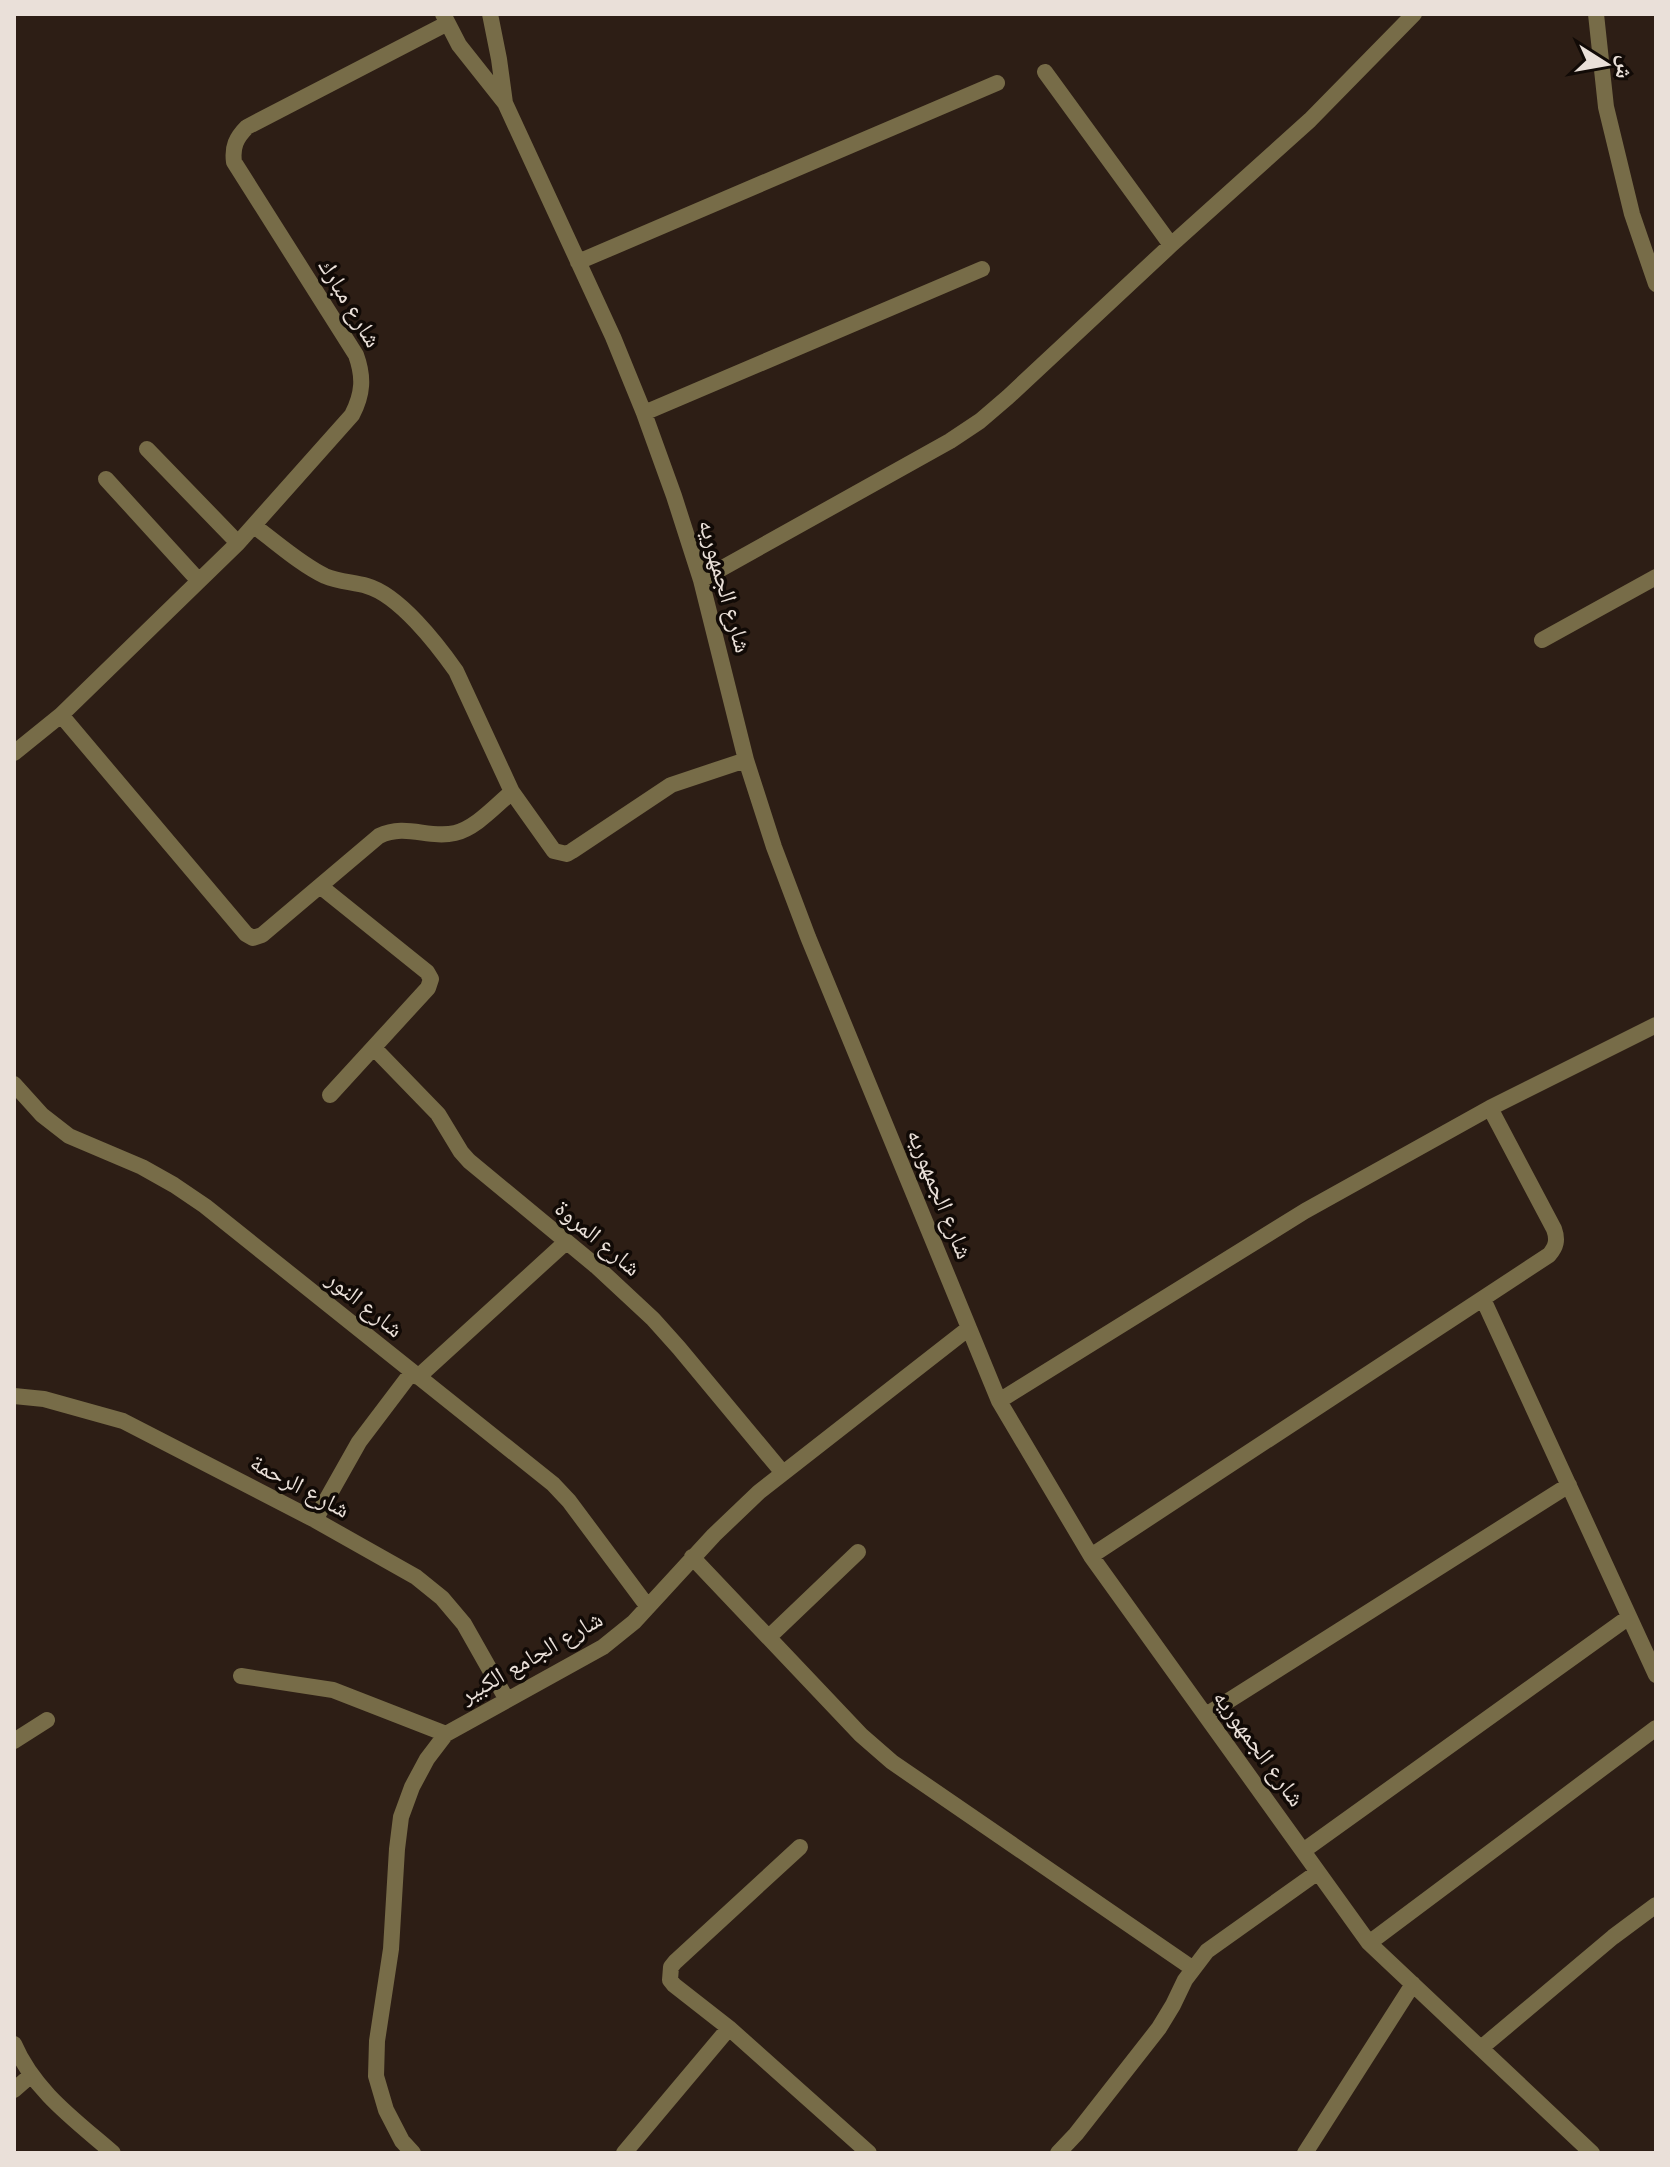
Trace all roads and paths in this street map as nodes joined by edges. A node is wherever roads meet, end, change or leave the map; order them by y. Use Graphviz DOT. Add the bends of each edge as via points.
graph roads {
  1 [pos="490,14"];
  2 [pos="1414,14"];
  3 [pos="1596,14"];
  4 [pos="444,19"];
  5 [pos="1045,72"];
  6 [pos="997,83"];
  7 [pos="505,103"];
  8 [pos="1171,245"];
  9 [pos="578,262"];
  10 [pos="982,269"];
  11 [pos="1656,284"];
  12 [pos="644,413"];
  13 [pos="147,449"];
  14 [pos="106,479"];
  15 [pos="254,526"];
  16 [pos="238,543"];
  17 [pos="1656,577"];
  18 [pos="701,580"];
  19 [pos="199,581"];
  20 [pos="1542,640"];
  21 [pos="61,715"];
  22 [pos="14,753"];
  23 [pos="746,760"];
  24 [pos="512,792"];
  25 [pos="320,886"];
  26 [pos="1656,1025"];
  27 [pos="374,1048"];
  28 [pos="14,1084"];
  29 [pos="330,1095"];
  30 [pos="1490,1108"];
  31 [pos="566,1242"];
  32 [pos="1483,1299"];
  33 [pos="969,1328"];
  34 [pos="415,1374"];
  35 [pos="14,1396"];
  36 [pos="999,1401"];
  37 [pos="783,1473"];
  38 [pos="1569,1485"];
  39 [pos="315,1520"];
  40 [pos="858,1552"];
  41 [pos="1091,1556"];
  42 [pos="692,1557"];
  43 [pos="648,1607"];
  44 [pos="1629,1617"];
  45 [pos="769,1637"];
  46 [pos="1656,1675"];
  47 [pos="241,1676"];
  48 [pos="507,1700"];
  49 [pos="1206,1715"];
  50 [pos="47,1720"];
  51 [pos="1656,1728"];
  52 [pos="446,1734"];
  53 [pos="14,1741"];
  54 [pos="800,1847"];
  55 [pos="1303,1851"];
  56 [pos="1318,1872"];
  57 [pos="1656,1905"];
  58 [pos="1369,1943"];
  59 [pos="1192,1968"];
  60 [pos="1413,1984"];
  61 [pos="729,2028"];
  62 [pos="14,2044"];
  63 [pos="1481,2048"];
  64 [pos="30,2076"];
  65 [pos="14,2090"];
  66 [pos="113,2153"];
  67 [pos="413,2153"];
  68 [pos="624,2153"];
  69 [pos="869,2153"];
  70 [pos="1058,2153"];
  71 [pos="1305,2153"];
  72 [pos="1592,2153"];
  1 -- 7 [label="street, شارع الجمهوريه"];
  2 -- 8 [label="street" via="1310,120"];
  3 -- 11 [label="street" via="1606,107 1632,214"];
  4 -- 7 [label="street, شارع الجمهوريه"];
  4 -- 15 [label="street, شارع مبارك" via="247,127 235,143 234,162 356,355 362,385 352,415"];
  5 -- 8 [label="street"];
  6 -- 9 [label="street"];
  7 -- 9 [label="street, شارع الجمهوريه"];
  8 -- 18 [label="street" via="980,421"];
  9 -- 12 [label="street, شارع الجمهوريه"];
  10 -- 12 [label="street"];
  12 -- 18 [label="street, شارع الجمهوريه"];
  13 -- 16 [label="street"];
  14 -- 19 [label="street"];
  15 -- 16 [label="street, شارع مبارك"];
  15 -- 24 [label="street" via="317,572 367,586 397,602 456,671"];
  16 -- 19 [label="street, شارع مبارك"];
  17 -- 20 [label="street"];
  18 -- 23 [label="street, شارع الجمهوريه"];
  19 -- 21 [label="street, شارع مبارك"];
  21 -- 22 [label="street, شارع مبارك"];
  21 -- 25 [label="street" via="250,937 262,935"];
  23 -- 24 [label="street" via="671,785 567,854 549,846"];
  23 -- 33 [label="street, شارع الجمهوريه" via="808,937"];
  24 -- 25 [label="street" via="464,830 446,834 399,829 379,836"];
  25 -- 27 [label="street" via="430,975 428,988"];
  26 -- 30 [label="street"];
  27 -- 29 [label="street"];
  27 -- 31 [label="street, شارع المروة" via="438,1114 469,1161"];
  28 -- 34 [label="street, شارع النور" via="69,1136 142,1167 205,1206"];
  30 -- 32 [label="street" via="1554,1229 1556,1243 1549,1255"];
  30 -- 36 [label="street" via="1305,1211"];
  31 -- 34 [label="street"];
  31 -- 37 [label="street, شارع المروة" via="653,1319"];
  32 -- 38 [label="street"];
  32 -- 41 [label="street"];
  33 -- 36 [label="street, شارع الجمهوريه"];
  33 -- 37 [label="street, شارع الجامع الكبير"];
  34 -- 39 [label="street" via="359,1442"];
  34 -- 43 [label="street, شارع النور" via="553,1484"];
  35 -- 39 [label="street, شارع الرحمة" via="123,1421"];
  36 -- 41 [label="street, شارع الجمهوريه"];
  37 -- 42 [label="street, شارع الجامع الكبير"];
  38 -- 44 [label="street"];
  38 -- 49 [label="street"];
  39 -- 48 [label="street, شارع الرحمة" via="416,1577 442,1598 464,1624"];
  40 -- 45 [label="street"];
  41 -- 49 [label="street, شارع الجمهوريه"];
  42 -- 43 [label="street, شارع الجامع الكبير"];
  42 -- 45 [label="street"];
  43 -- 48 [label="street, شارع الجامع الكبير" via="603,1647"];
  44 -- 46 [label="street"];
  44 -- 55 [label="street"];
  45 -- 59 [label="street" via="892,1762"];
  47 -- 52 [label="street" via="333,1690"];
  48 -- 52 [label="street, شارع الجامع الكبير"];
  49 -- 55 [label="street, شارع الجمهوريه"];
  50 -- 53 [label="street"];
  51 -- 58 [label="street"];
  52 -- 67 [label="street, شارع الجامع الكبير" via="427,1759 401,1817 391,1949 377,2041 376,2076 386,2110"];
  54 -- 61 [label="street" via="671,1967 674,1985"];
  55 -- 56 [label="street, شارع الجمهوريه"];
  56 -- 58 [label="street, شارع الجمهوريه"];
  56 -- 59 [label="street" via="1224,1937"];
  57 -- 63 [label="street"];
  58 -- 60 [label="street, شارع الجمهوريه"];
  59 -- 70 [label="street" via="1159,2028"];
  60 -- 63 [label="street, شارع الجمهوريه"];
  60 -- 71 [label="street"];
  61 -- 68 [label="street"];
  61 -- 69 [label="street"];
  62 -- 64 [label="street"];
  63 -- 72 [label="street, شارع الجمهوريه"];
  64 -- 65 [label="street"];
  64 -- 66 [label="street"];
}
